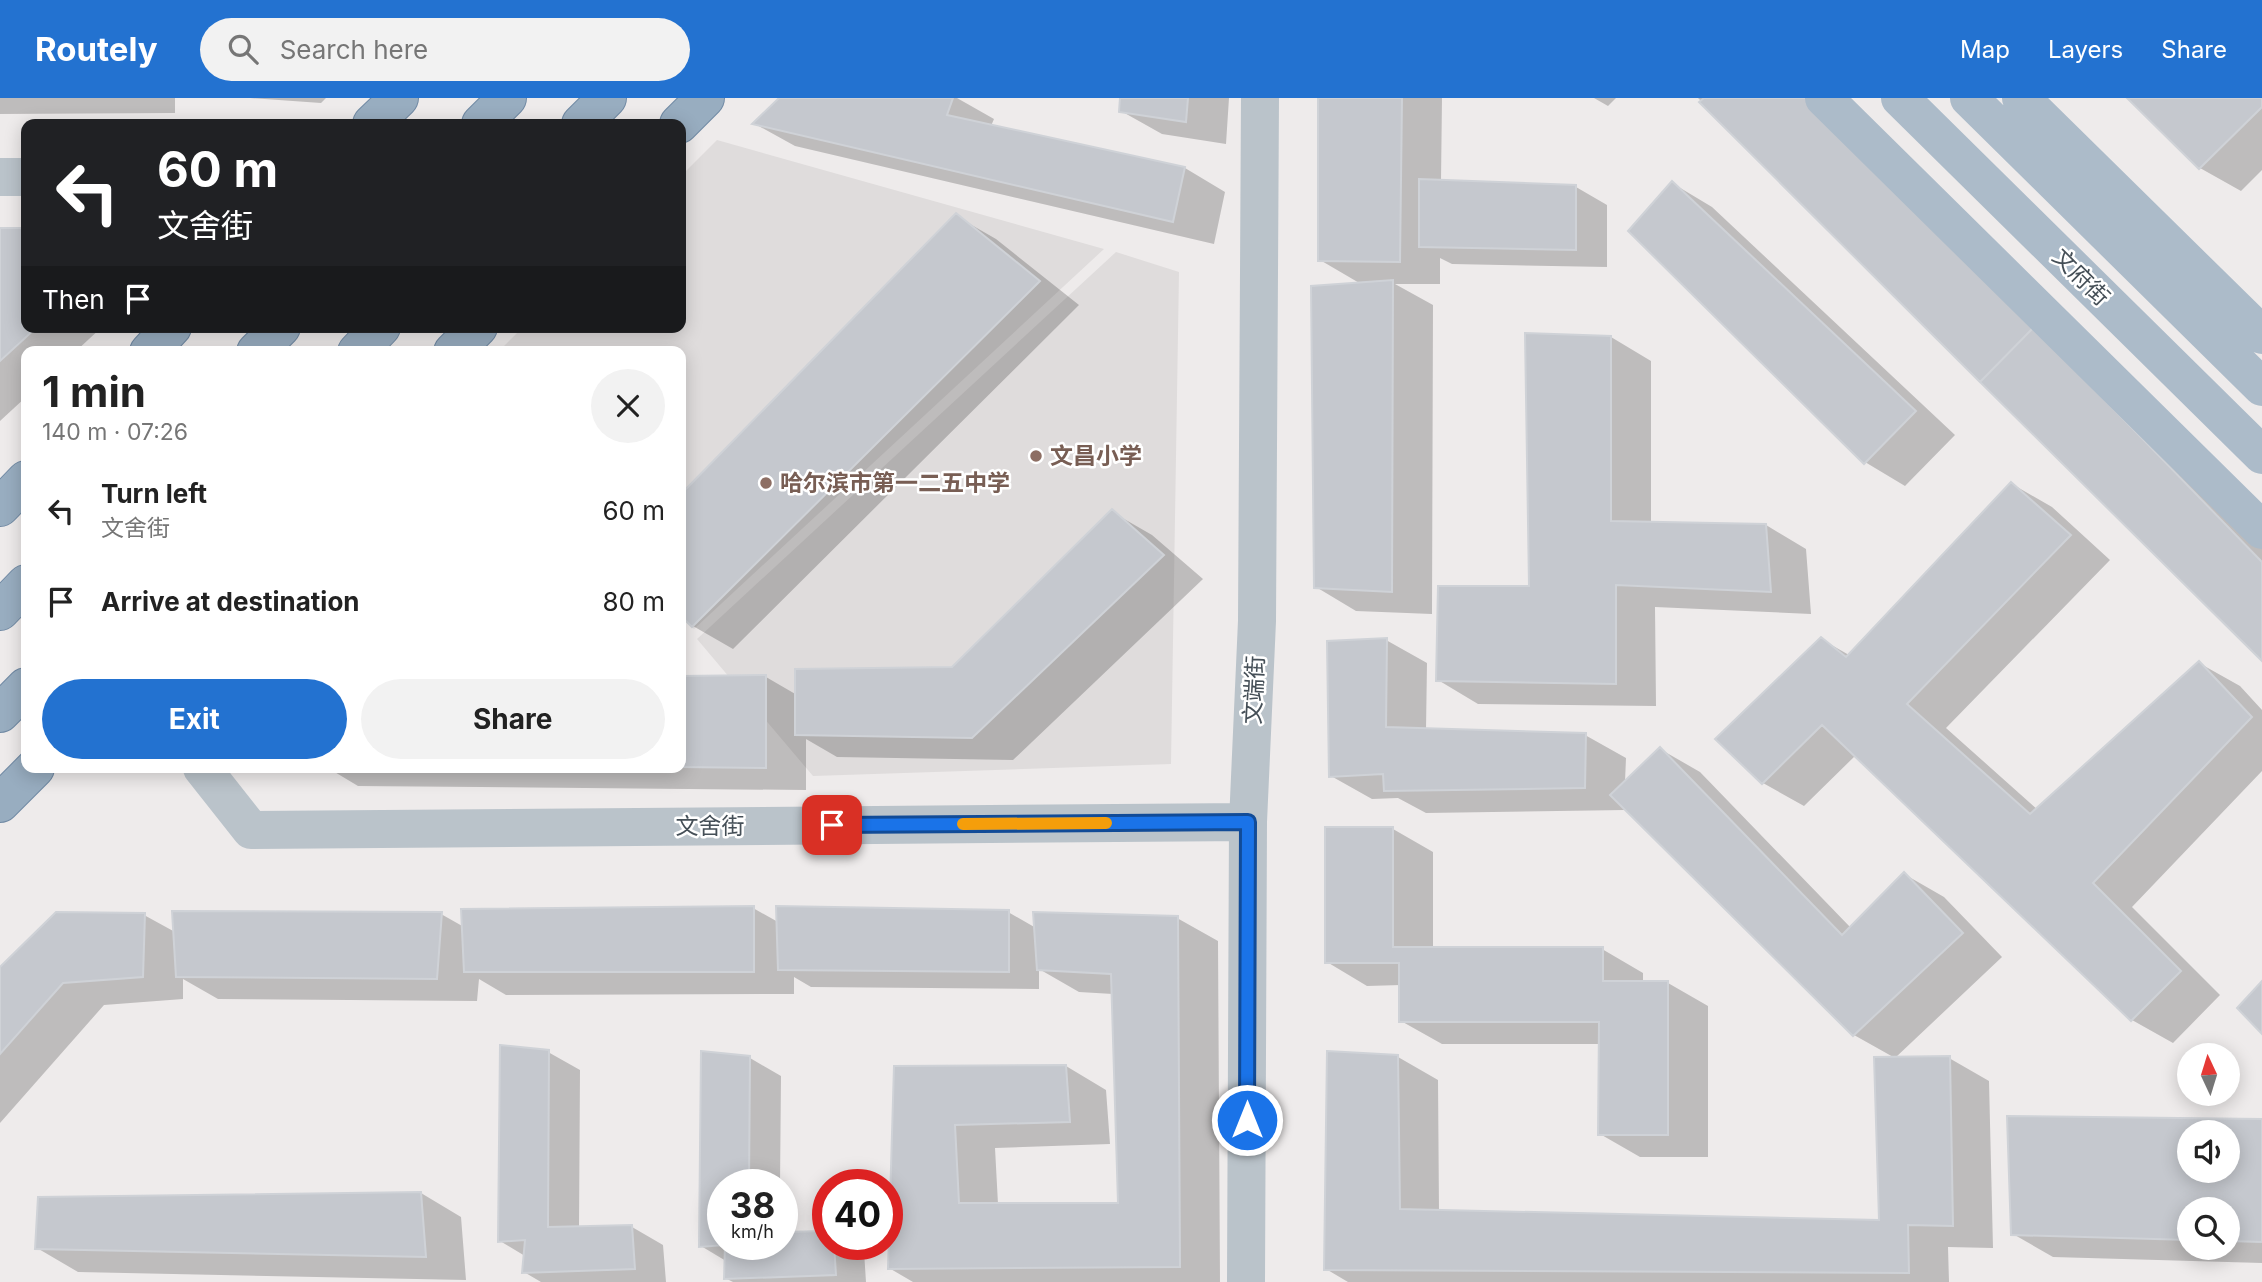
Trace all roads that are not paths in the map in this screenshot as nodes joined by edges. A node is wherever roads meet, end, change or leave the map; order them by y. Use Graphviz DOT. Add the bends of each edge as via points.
graph roads {
  1 [pos="399,98"];
  2 [pos="508,98"];
  3 [pos="607,98"];
  4 [pos="705,98"];
  5 [pos="1260,98"];
  6 [pos="1824,98"];
  7 [pos="1900,98"];
  8 [pos="1969,98"];
  9 [pos="2021,98"];
  10 [pos="377,119"];
  11 [pos="486,119"];
  12 [pos="586,119"];
  13 [pos="684,119"];
  14 [pos="0,177"];
  15 [pos="21,177"];
  16 [pos="2248,327"];
  17 [pos="166,333"];
  18 [pos="275,333"];
  19 [pos="375,333"];
  20 [pos="472,333"];
  21 [pos="155,346"];
  22 [pos="262,346"];
  23 [pos="363,346"];
  24 [pos="459,346"];
  25 [pos="2262,387"];
  26 [pos="2262,455"];
  27 [pos="21,485"];
  28 [pos="0,508"];
  29 [pos="2262,530"];
  30 [pos="21,589"];
  31 [pos="0,611"];
  32 [pos="21,692"];
  33 [pos="0,713"];
  34 [pos="30,773"];
  35 [pos="206,773"];
  36 [pos="0,803"];
  37 [pos="1248,822"];
  38 [pos="1246,1282"];
  1 -- 10 [label="highway"];
  2 -- 11 [label="highway"];
  3 -- 12 [label="highway"];
  4 -- 13 [label="highway"];
  5 -- 37 [label="street, 文端街" via="1257,621"];
  6 -- 29 [label="main road"];
  7 -- 26 [label="main road, 文府街"];
  8 -- 16 [label="main road"];
  9 -- 16 [label="main road"];
  14 -- 15 [label="street"];
  16 -- 25 [label="main road"];
  17 -- 21 [label="highway"];
  18 -- 22 [label="highway"];
  19 -- 23 [label="highway"];
  20 -- 24 [label="highway"];
  27 -- 28 [label="highway"];
  30 -- 31 [label="highway"];
  32 -- 33 [label="highway"];
  34 -- 36 [label="highway"];
  35 -- 37 [label="street, 文舍街" via="251,830"];
  37 -- 38 [label="street, 文端街"];
}
